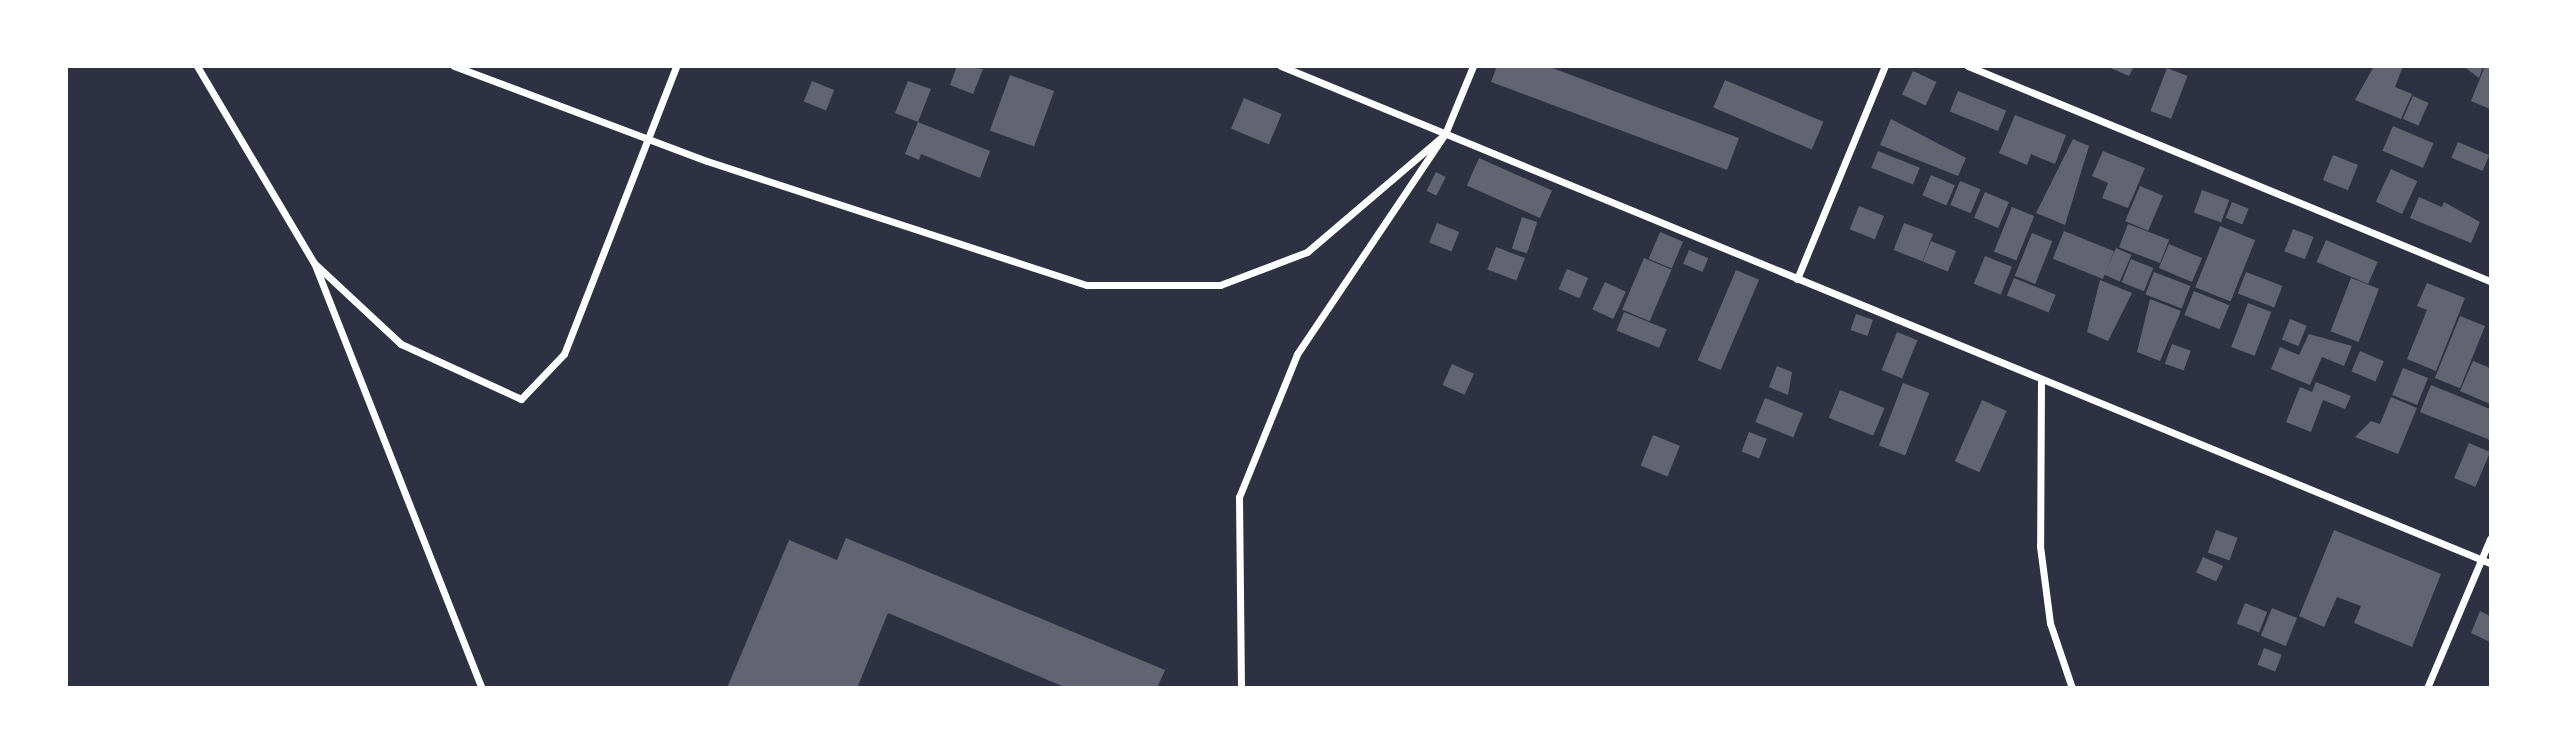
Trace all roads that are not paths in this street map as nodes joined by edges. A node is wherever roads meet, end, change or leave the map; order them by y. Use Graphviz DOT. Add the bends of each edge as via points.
graph roads {
  1 [pos="197,66"];
  2 [pos="454,66"];
  3 [pos="676,66"];
  4 [pos="1280,66"];
  5 [pos="1473,66"];
  6 [pos="1885,66"];
  7 [pos="1968,66"];
  8 [pos="1446,134"];
  9 [pos="648,139"];
  10 [pos="314,263"];
  11 [pos="1797,279"];
  12 [pos="2490,281"];
  13 [pos="2041,379"];
  14 [pos="2490,539"];
  15 [pos="2482,560"];
  16 [pos="2490,563"];
  17 [pos="482,688"];
  18 [pos="1241,688"];
  19 [pos="2072,688"];
  20 [pos="2427,688"];
  1 -- 10 [label="street"];
  2 -- 9 [label="street"];
  3 -- 9 [label="street"];
  4 -- 8 [label="street"];
  5 -- 8 [label="street"];
  6 -- 11 [label="street"];
  7 -- 12 [label="street"];
  8 -- 9 [label="street" via="1307,252 1220,285 1087,285"];
  8 -- 11 [label="street"];
  8 -- 18 [label="street" via="1297,354 1239,497"];
  9 -- 10 [label="street" via="564,354 521,399 401,344"];
  10 -- 17 [label="street"];
  11 -- 13 [label="street"];
  13 -- 15 [label="street"];
  13 -- 19 [label="street" via="2040,546 2050,623"];
  14 -- 15 [label="street"];
  15 -- 16 [label="street"];
  15 -- 20 [label="street"];
}
